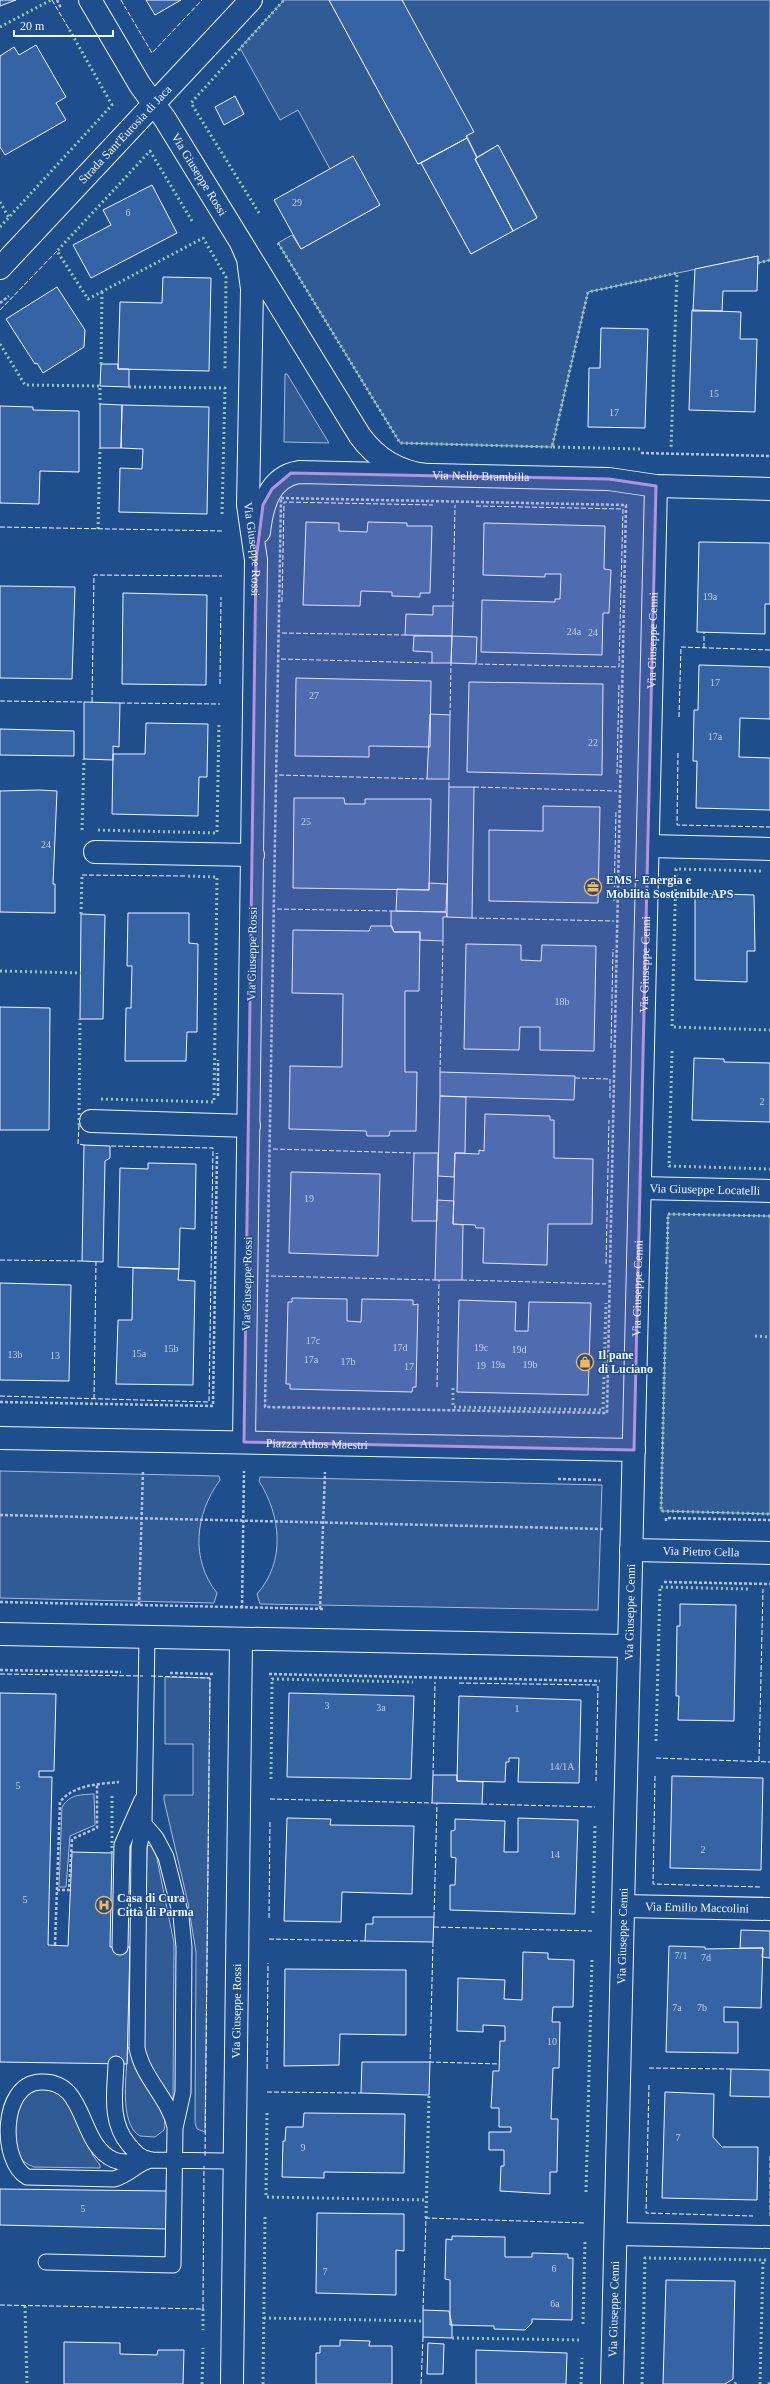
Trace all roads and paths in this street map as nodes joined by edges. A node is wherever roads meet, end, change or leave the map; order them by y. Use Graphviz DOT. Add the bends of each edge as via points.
graph roads {
  1 [pos="57,0"];
  2 [pos="90,0"];
  3 [pos="251,0"];
  4 [pos="64,13"];
  5 [pos="155,104"];
  6 [pos="242,245"];
  7 [pos="0,268"];
  8 [pos="12,292"];
  9 [pos="0,303"];
  10 [pos="636,453"];
  11 [pos="770,456"];
  12 [pos="426,475"];
  13 [pos="656,486"];
  14 [pos="770,489"];
  15 [pos="256,560"];
  16 [pos="648,846"];
  17 [pos="770,849"];
  18 [pos="95,852"];
  19 [pos="253,855"];
  20 [pos="218,1053"];
  21 [pos="91,1121"];
  22 [pos="218,1125"];
  23 [pos="249,1126"];
  24 [pos="640,1188"];
  25 [pos="770,1191"];
  26 [pos="0,1402"];
  27 [pos="326,1408"];
  28 [pos="0,1438"];
  29 [pos="244,1442"];
  30 [pos="326,1444"];
  31 [pos="634,1450"];
  32 [pos="143,1470"];
  33 [pos="0,1514"];
  34 [pos="142,1518"];
  35 [pos="666,1518"];
  36 [pos="243,1520"];
  37 [pos="770,1520"];
  38 [pos="323,1521"];
  39 [pos="604,1537"];
  40 [pos="631,1550"];
  41 [pos="770,1553"];
  42 [pos="664,1582"];
  43 [pos="770,1584"];
  44 [pos="0,1602"];
  45 [pos="139,1605"];
  46 [pos="242,1608"];
  47 [pos="320,1609"];
  48 [pos="328,1610"];
  49 [pos="0,1634"];
  50 [pos="147,1637"];
  51 [pos="241,1639"];
  52 [pos="320,1640"];
  53 [pos="629,1646"];
  54 [pos="268,1682"];
  55 [pos="602,1682"];
  56 [pos="119,1782"];
  57 [pos="97,1784"];
  58 [pos="145,1794"];
  59 [pos="144,1824"];
  60 [pos="57,1890"];
  61 [pos="623,1906"];
  62 [pos="770,1909"];
  63 [pos="55,1945"];
  64 [pos="120,1947"];
  65 [pos="116,2064"];
  66 [pos="175,2128"];
  67 [pos="153,2160"];
  68 [pos="174,2160"];
  69 [pos="234,2161"];
  70 [pos="616,2234"];
  71 [pos="770,2237"];
  72 [pos="46,2262"];
  73 [pos="232,2384"];
  74 [pos="612,2384"];
  1 -- 4 [label="path"];
  2 -- 5 [label="street, Via Giuseppe Rossi" via="137,80"];
  3 -- 5 [label="street, Strada Sant'Eurosia di Jaca"];
  5 -- 6 [label="street, Via Giuseppe Rossi"];
  5 -- 7 [label="street, Strada Sant'Eurosia di Jaca"];
  6 -- 12 [label="street, Via Giuseppe Rossi" via="364,441 378,456 391,464"];
  6 -- 15 [label="street, Via Giuseppe Rossi" via="248,259 252,289 248,505"];
  8 -- 9 [label="path"];
  10 -- 11 [label="path"];
  12 -- 13 [label="street, Via Nello Brambilla" via="609,479"];
  12 -- 15 [label="street, Via Nello Brambilla" via="291,473 272,488 263,505"];
  13 -- 14 [label="street, Via Nello Brambilla"];
  13 -- 16 [label="street, Via Giuseppe Cenni"];
  15 -- 19 [label="street, Via Giuseppe Rossi"];
  16 -- 17 [label="street"];
  16 -- 24 [label="street, Via Giuseppe Cenni"];
  18 -- 19 [label="street"];
  19 -- 23 [label="street, Via Giuseppe Rossi"];
  20 -- 22 [label="path"];
  21 -- 22 [label="street"];
  22 -- 23 [label="street"];
  22 -- 26 [label="path" via="213,1406"];
  23 -- 29 [label="street, Via Giuseppe Rossi"];
  24 -- 25 [label="street, Via Giuseppe Locatelli"];
  24 -- 31 [label="street, Via Giuseppe Cenni"];
  27 -- 27 [label="path" via="265,1407 281,498 626,505 606,1413"];
  27 -- 30 [label="path"];
  28 -- 29 [label="street, Piazza Athos Maestri"];
  29 -- 30 [label="street, Piazza Athos Maestri"];
  29 -- 36 [label="path"];
  30 -- 31 [label="street, Piazza Athos Maestri"];
  30 -- 38 [label="path"];
  31 -- 40 [label="street, Via Giuseppe Cenni"];
  32 -- 34 [label="path"];
  33 -- 34 [label="path"];
  34 -- 36 [label="path"];
  34 -- 45 [label="path"];
  35 -- 37 [label="path"];
  36 -- 38 [label="path"];
  36 -- 46 [label="path"];
  38 -- 39 [label="path" via="604,1529"];
  38 -- 47 [label="path"];
  40 -- 41 [label="street, Via Pietro Cella"];
  40 -- 53 [label="street, Via Giuseppe Cenni"];
  42 -- 43 [label="path"];
  44 -- 45 [label="path"];
  45 -- 46 [label="path"];
  46 -- 47 [label="path"];
  46 -- 51 [label="path"];
  47 -- 48 [label="path"];
  47 -- 52 [label="path"];
  49 -- 50 [label="street"];
  50 -- 51 [label="street"];
  50 -- 58 [label="lane"];
  51 -- 52 [label="street"];
  51 -- 69 [label="street, Via Giuseppe Rossi"];
  52 -- 53 [label="street"];
  53 -- 61 [label="street, Via Giuseppe Cenni"];
  54 -- 55 [label="path" via="268,1674"];
  56 -- 57 [label="path"];
  57 -- 60 [label="path" via="66,1794 60,1802"];
  57 -- 60 [label="path" via="97,1828 72,1839 69,1890"];
  58 -- 59 [label="lane"];
  58 -- 64 [label="lane" via="122,1845"];
  59 -- 66 [label="lane" via="156,1838 166,1857 181,1916 184,1947 183,2092"];
  59 -- 66 [label="lane" via="139,1847 137,2048 141,2066 169,2110"];
  60 -- 63 [label="path"];
  61 -- 62 [label="street, Via Emilio Maccolini"];
  61 -- 70 [label="street, Via Giuseppe Cenni"];
  65 -- 67 [label="lane" via="115,2115 119,2131 136,2153"];
  66 -- 68 [label="lane"];
  67 -- 67 [label="lane" via="125,2163 108,2157 94,2141 70,2093 54,2083 40,2082 22,2087 10,2098 2,2113 1,2137 4,2156 14,2170 27,2177 114,2179 126,2176 142,2163"];
  67 -- 68 [label="lane"];
  68 -- 69 [label="lane"];
  68 -- 72 [label="lane" via="173,2266"];
  69 -- 73 [label="street, Via Giuseppe Rossi"];
  70 -- 71 [label="street"];
  70 -- 74 [label="street, Via Giuseppe Cenni"];
}
